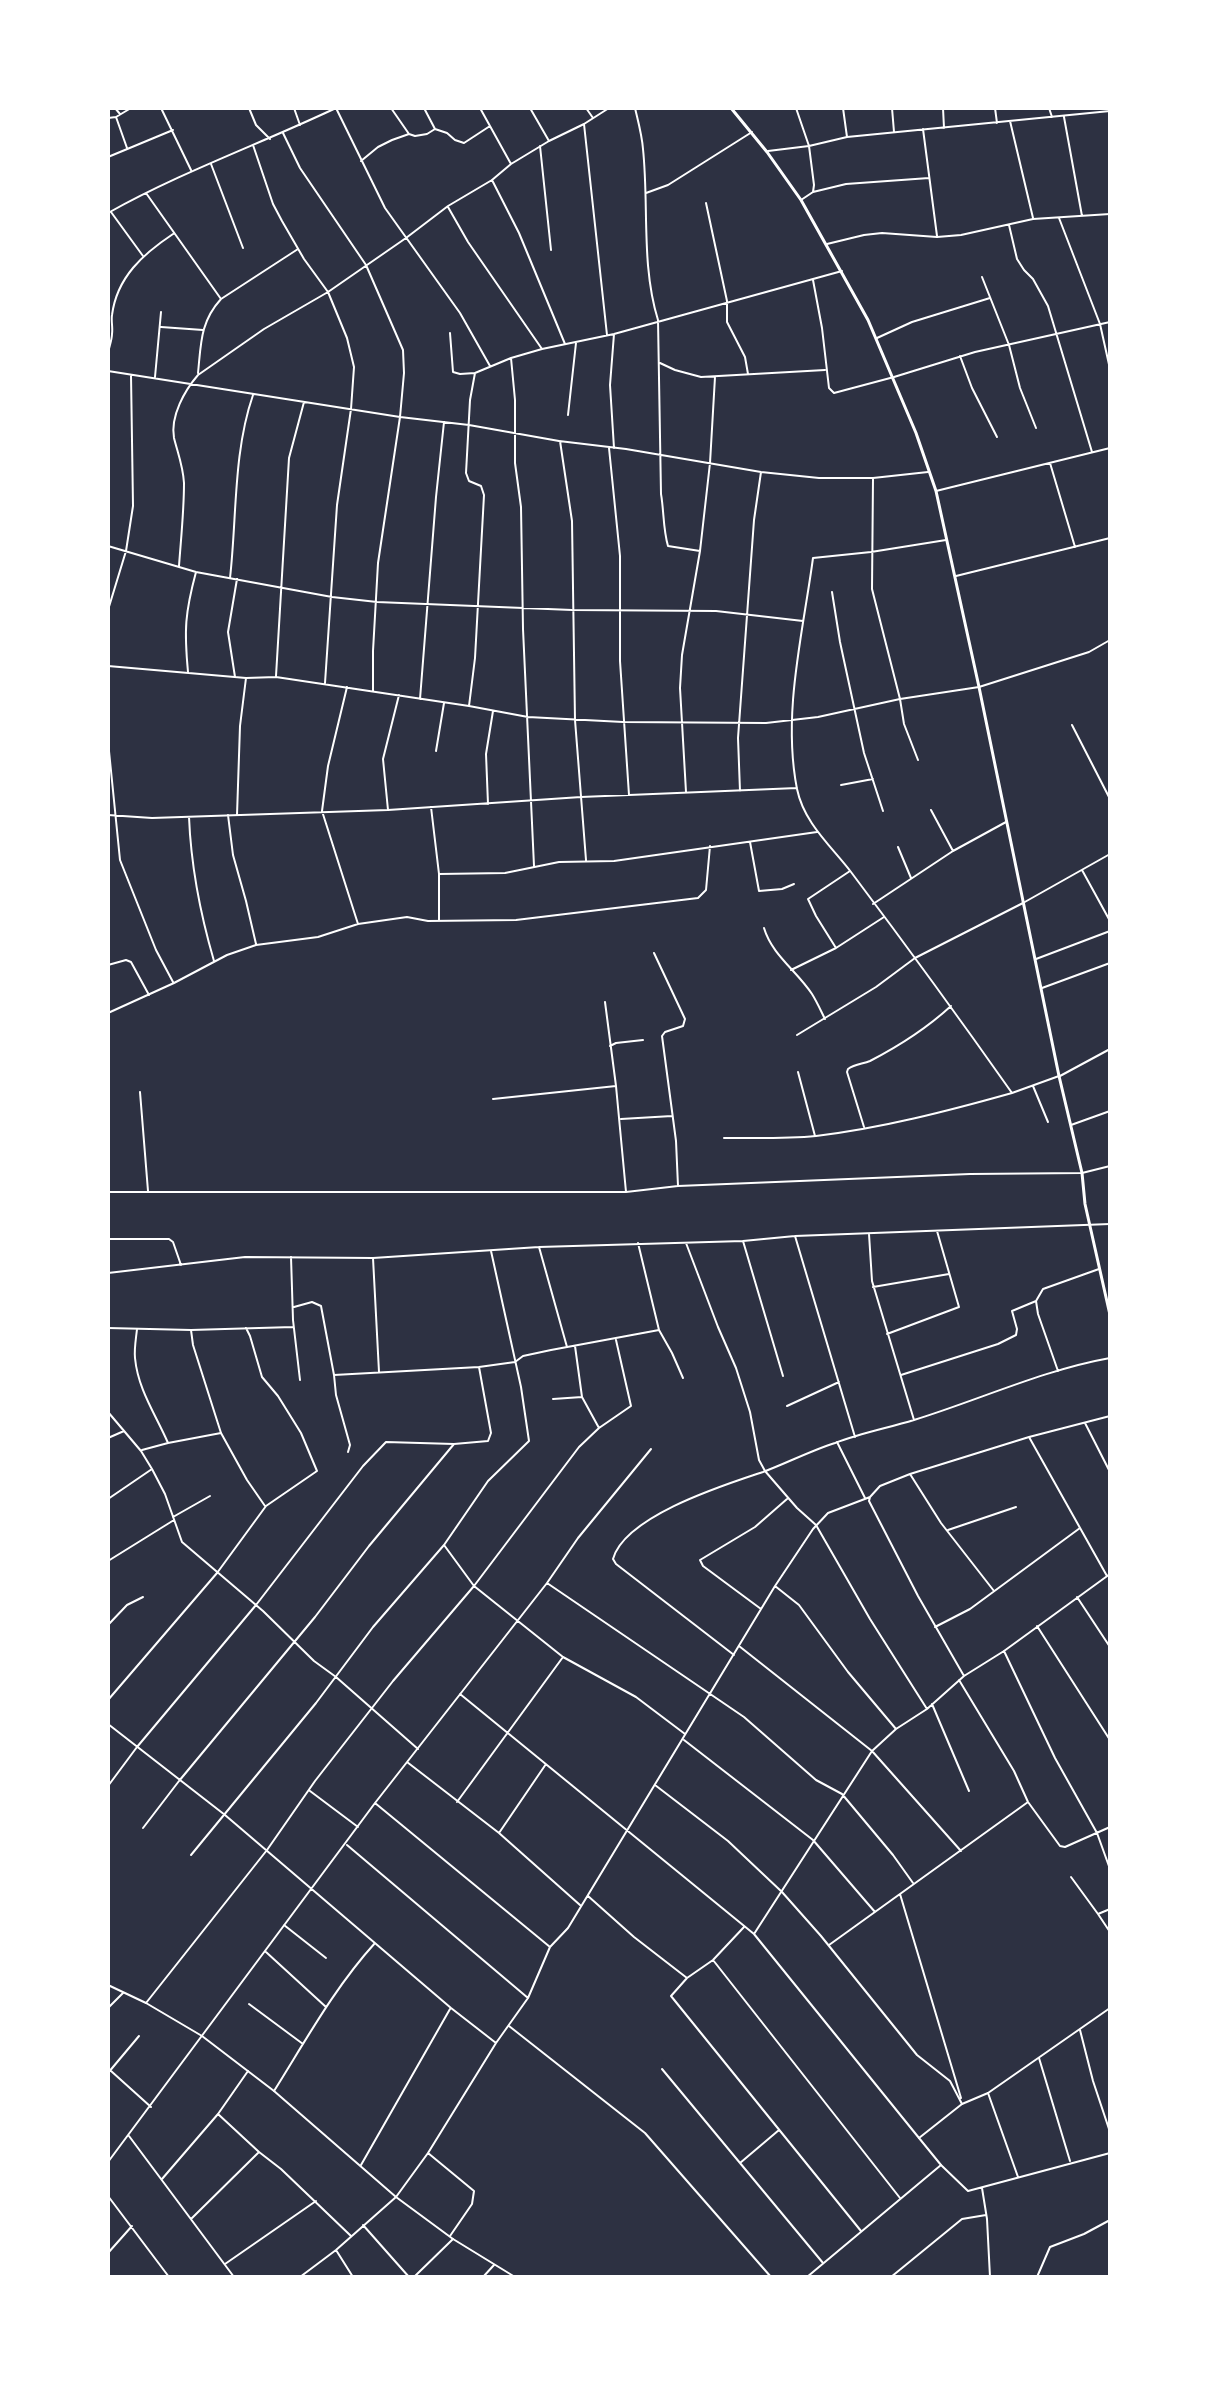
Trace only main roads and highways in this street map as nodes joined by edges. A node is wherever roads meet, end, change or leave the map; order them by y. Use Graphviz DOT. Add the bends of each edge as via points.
graph roads {
  1 [pos="731,108"];
  2 [pos="1110,1315"];
  1 -- 2 [label="main road" via="801,200 842,271 894,377 936,491"];
}
